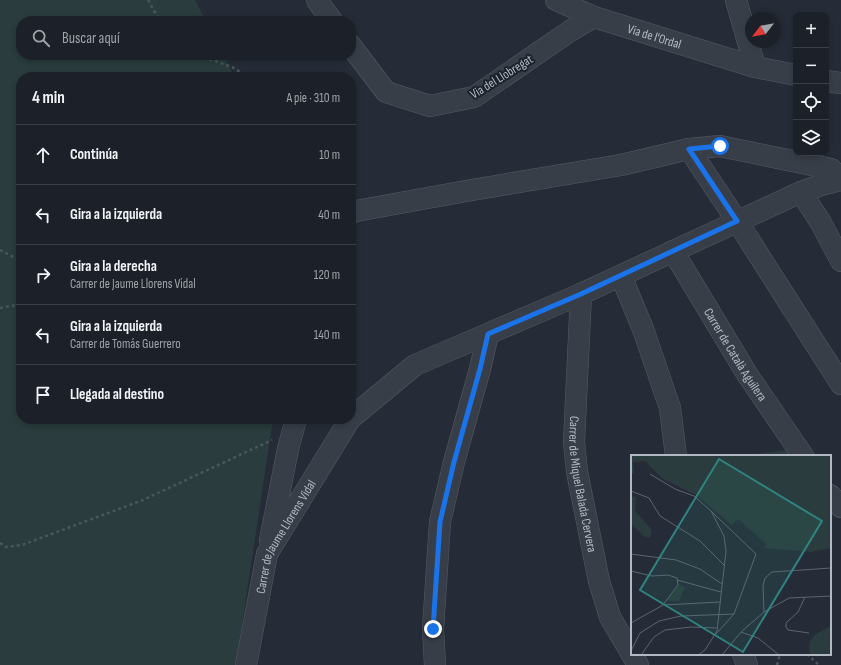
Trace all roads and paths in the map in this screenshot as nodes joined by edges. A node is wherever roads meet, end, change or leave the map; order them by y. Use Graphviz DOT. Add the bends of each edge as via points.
graph roads {
  1 [pos="148,0"];
  2 [pos="317,0"];
  3 [pos="556,0"];
  4 [pos="736,0"];
  5 [pos="157,16"];
  6 [pos="328,16"];
  7 [pos="594,17"];
  8 [pos="356,53"];
  9 [pos="212,60"];
  10 [pos="755,68"];
  11 [pos="240,72"];
  12 [pos="793,74"];
  13 [pos="829,81"];
  14 [pos="841,83"];
  15 [pos="689,149"];
  16 [pos="841,179"];
  17 [pos="801,192"];
  18 [pos="356,211"];
  19 [pos="737,221"];
  20 [pos="0,250"];
  21 [pos="673,251"];
  22 [pos="16,258"];
  23 [pos="841,261"];
  24 [pos="621,276"];
  25 [pos="581,294"];
  26 [pos="16,305"];
  27 [pos="0,308"];
  28 [pos="488,334"];
  29 [pos="841,384"];
  30 [pos="356,415"];
  31 [pos="348,424"];
  32 [pos="294,425"];
  33 [pos="676,455"];
  34 [pos="802,455"];
  35 [pos="831,496"];
  36 [pos="841,507"];
  37 [pos="0,543"];
  38 [pos="267,554"];
  39 [pos="631,653"];
  40 [pos="632,655"];
  41 [pos="743,655"];
  42 [pos="780,655"];
  43 [pos="808,655"];
  44 [pos="246,665"];
  45 [pos="435,665"];
  46 [pos="638,665"];
  47 [pos="748,665"];
  48 [pos="777,665"];
  49 [pos="819,665"];
  1 -- 5 [label="path"];
  2 -- 6 [label="street"];
  3 -- 7 [label="street, Via de l'Ordal"];
  4 -- 10 [label="street"];
  7 -- 8 [label="street, Via del Llobregat" via="474,97 430,106 386,92"];
  7 -- 10 [label="street, Via de l'Ordal"];
  9 -- 11 [label="path"];
  10 -- 12 [label="street, Via de l'Ordal"];
  13 -- 14 [label="street"];
  15 -- 16 [label="street" via="720,146 831,169"];
  15 -- 18 [label="street" via="621,165"];
  15 -- 19 [label="street"];
  16 -- 17 [label="street, Carrer de Jaume Llorens Vidal"];
  17 -- 19 [label="street, Carrer de Jaume Llorens Vidal"];
  17 -- 23 [label="street"];
  19 -- 21 [label="street, Carrer de Jaume Llorens Vidal"];
  19 -- 29 [label="street"];
  20 -- 22 [label="path"];
  21 -- 24 [label="street, Carrer de Jaume Llorens Vidal"];
  21 -- 34 [label="street, Carrer de Català Aguilera" via="747,374"];
  24 -- 25 [label="street, Carrer de Jaume Llorens Vidal"];
  24 -- 33 [label="street" via="643,329 670,408"];
  25 -- 28 [label="street, Carrer de Jaume Llorens Vidal"];
  25 -- 39 [label="street, Carrer de Miquel Balada Cervera" via="574,442 577,472 599,581 610,617"];
  26 -- 27 [label="path"];
  28 -- 30 [label="street, Carrer de Jaume Llorens Vidal" via="415,365"];
  28 -- 45 [label="street" via="440,522 433,629"];
  31 -- 38 [label="street, Carrer de Jaume Llorens Vidal"];
  32 -- 37 [label="path" via="143,500 22,545 6,547"];
  32 -- 38 [label="street"];
  35 -- 36 [label="street"];
  38 -- 44 [label="street, Carrer de Jaume Llorens Vidal"];
  40 -- 46 [label="street, Carrer de Miquel Balada Cervera"];
  41 -- 47 [label="street"];
  42 -- 48 [label="path"];
  43 -- 49 [label="path"];
}
